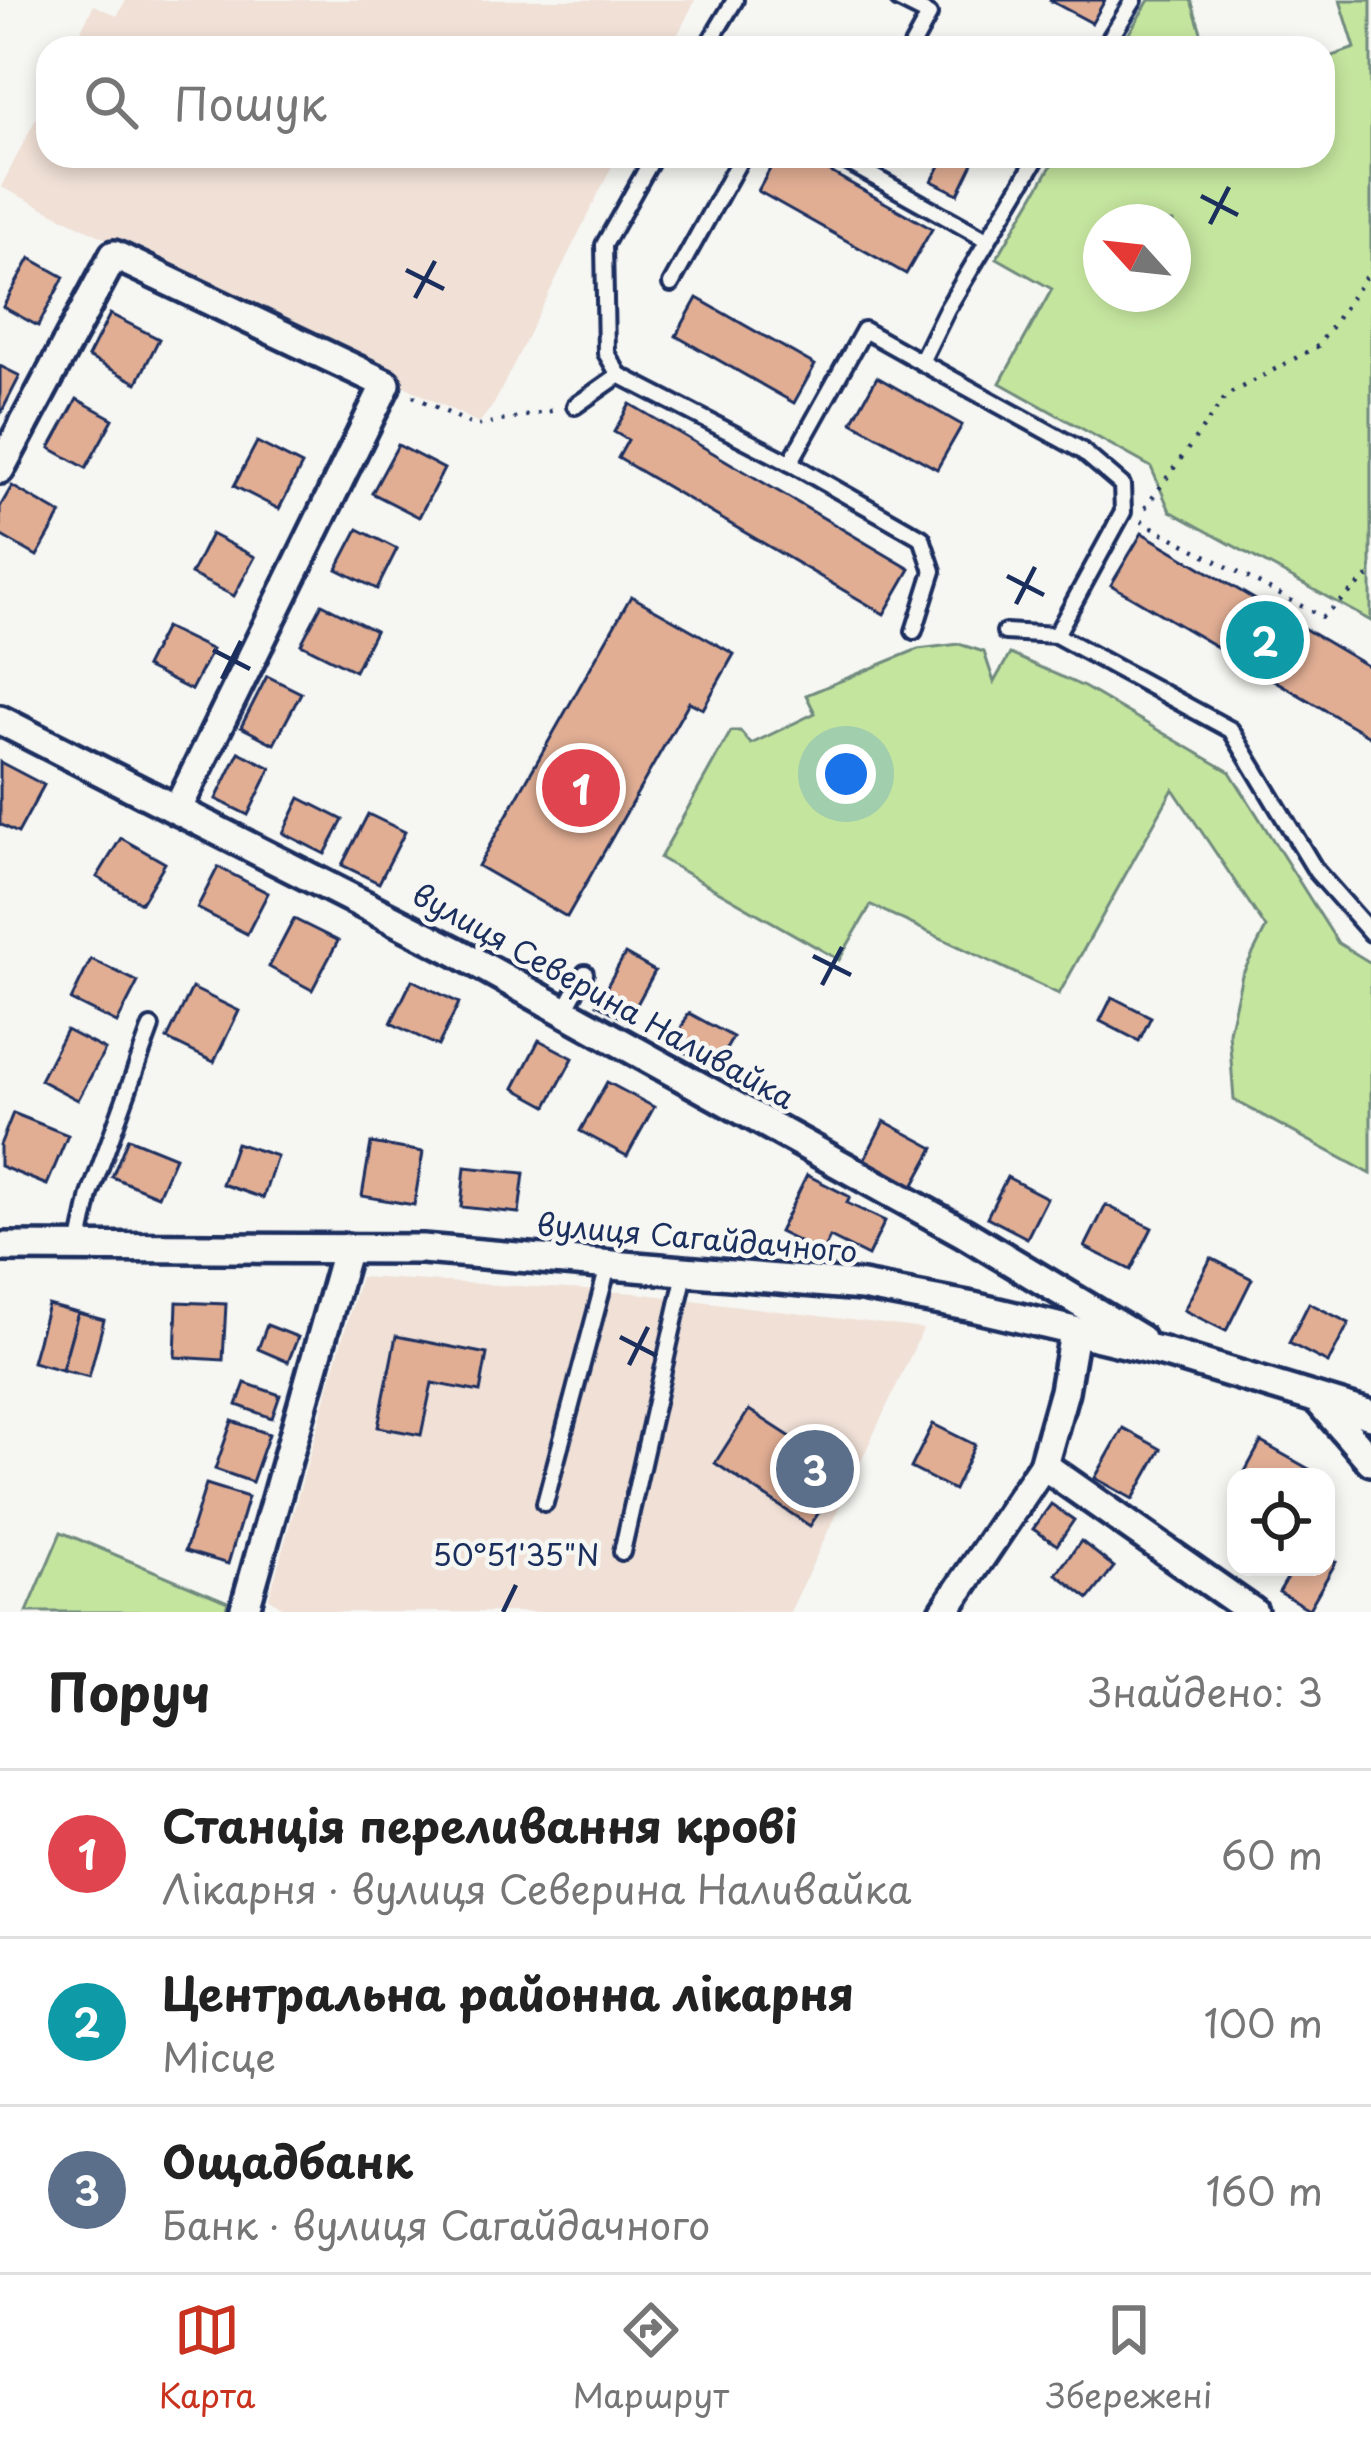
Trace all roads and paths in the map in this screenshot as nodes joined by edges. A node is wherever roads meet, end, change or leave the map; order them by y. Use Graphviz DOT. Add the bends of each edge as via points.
graph roads {
  1 [pos="735,0"];
  2 [pos="899,0"];
  3 [pos="1134,0"];
  4 [pos="713,36"];
  5 [pos="918,36"];
  6 [pos="1112,36"];
  7 [pos="647,168"];
  8 [pos="735,168"];
  9 [pos="863,168"];
  10 [pos="1031,168"];
  11 [pos="987,240"];
  12 [pos="1371,269"];
  13 [pos="671,284"];
  14 [pos="921,362"];
  15 [pos="619,375"];
  16 [pos="386,384"];
  17 [pos="575,406"];
  18 [pos="790,463"];
  19 [pos="0,469"];
  20 [pos="1371,574"];
  21 [pos="914,632"];
  22 [pos="1005,632"];
  23 [pos="1056,635"];
  24 [pos="0,720"];
  25 [pos="177,810"];
  26 [pos="1371,933"];
  27 [pos="585,973"];
  28 [pos="564,1012"];
  29 [pos="151,1027"];
  30 [pos="0,1246"];
  31 [pos="80,1247"];
  32 [pos="347,1248"];
  33 [pos="1008,1260"];
  34 [pos="609,1263"];
  35 [pos="686,1269"];
  36 [pos="974,1306"];
  37 [pos="1074,1333"];
  38 [pos="1163,1352"];
  39 [pos="1318,1399"];
  40 [pos="1371,1415"];
  41 [pos="1371,1461"];
  42 [pos="1043,1465"];
  43 [pos="545,1503"];
  44 [pos="622,1552"];
  45 [pos="244,1612"];
  46 [pos="944,1612"];
  47 [pos="1252,1612"];
  1 -- 4 [label="lane"];
  2 -- 5 [label="lane" via="929,15"];
  3 -- 6 [label="lane"];
  7 -- 15 [label="lane" via="604,245 605,353"];
  8 -- 13 [label="lane"];
  9 -- 11 [label="lane"];
  10 -- 11 [label="lane"];
  11 -- 14 [label="lane"];
  12 -- 20 [label="path" via="1318,346 1227,394 1138,519 1322,616"];
  14 -- 18 [label="lane" via="864,330"];
  14 -- 23 [label="lane" via="1081,450 1122,485 1123,512"];
  15 -- 17 [label="lane"];
  15 -- 18 [label="lane"];
  16 -- 17 [label="path" via="475,426"];
  16 -- 19 [label="street" via="114,255"];
  16 -- 25 [label="street"];
  18 -- 21 [label="lane" via="922,538 933,571"];
  22 -- 23 [label="lane"];
  23 -- 26 [label="lane" via="1231,730 1316,871"];
  24 -- 25 [label="street, вулиця Северина Наливайка"];
  25 -- 28 [label="street, вулиця Северина Наливайка"];
  27 -- 28 [label="lane"];
  28 -- 33 [label="street, вулиця Северина Наливайка"];
  29 -- 31 [label="lane" via="90,1195"];
  30 -- 31 [label="street, вулиця Сагайдачного"];
  31 -- 32 [label="street, вулиця Сагайдачного"];
  32 -- 34 [label="street, вулиця Сагайдачного"];
  32 -- 45 [label="street"];
  33 -- 36 [label="street" via="994,1298"];
  33 -- 38 [label="street, вулиця Северина Наливайка"];
  34 -- 35 [label="street, вулиця Сагайдачного"];
  34 -- 43 [label="lane"];
  35 -- 36 [label="street, вулиця Сагайдачного"];
  35 -- 44 [label="lane"];
  36 -- 37 [label="street, вулиця Сагайдачного"];
  37 -- 38 [label="street, вулиця Сагайдачного"];
  37 -- 42 [label="street"];
  38 -- 39 [label="street, вулиця Сагайдачного"];
  39 -- 40 [label="street, вулиця Сагайдачного"];
  39 -- 41 [label="street"];
  42 -- 46 [label="street"];
  42 -- 47 [label="street"];
}
